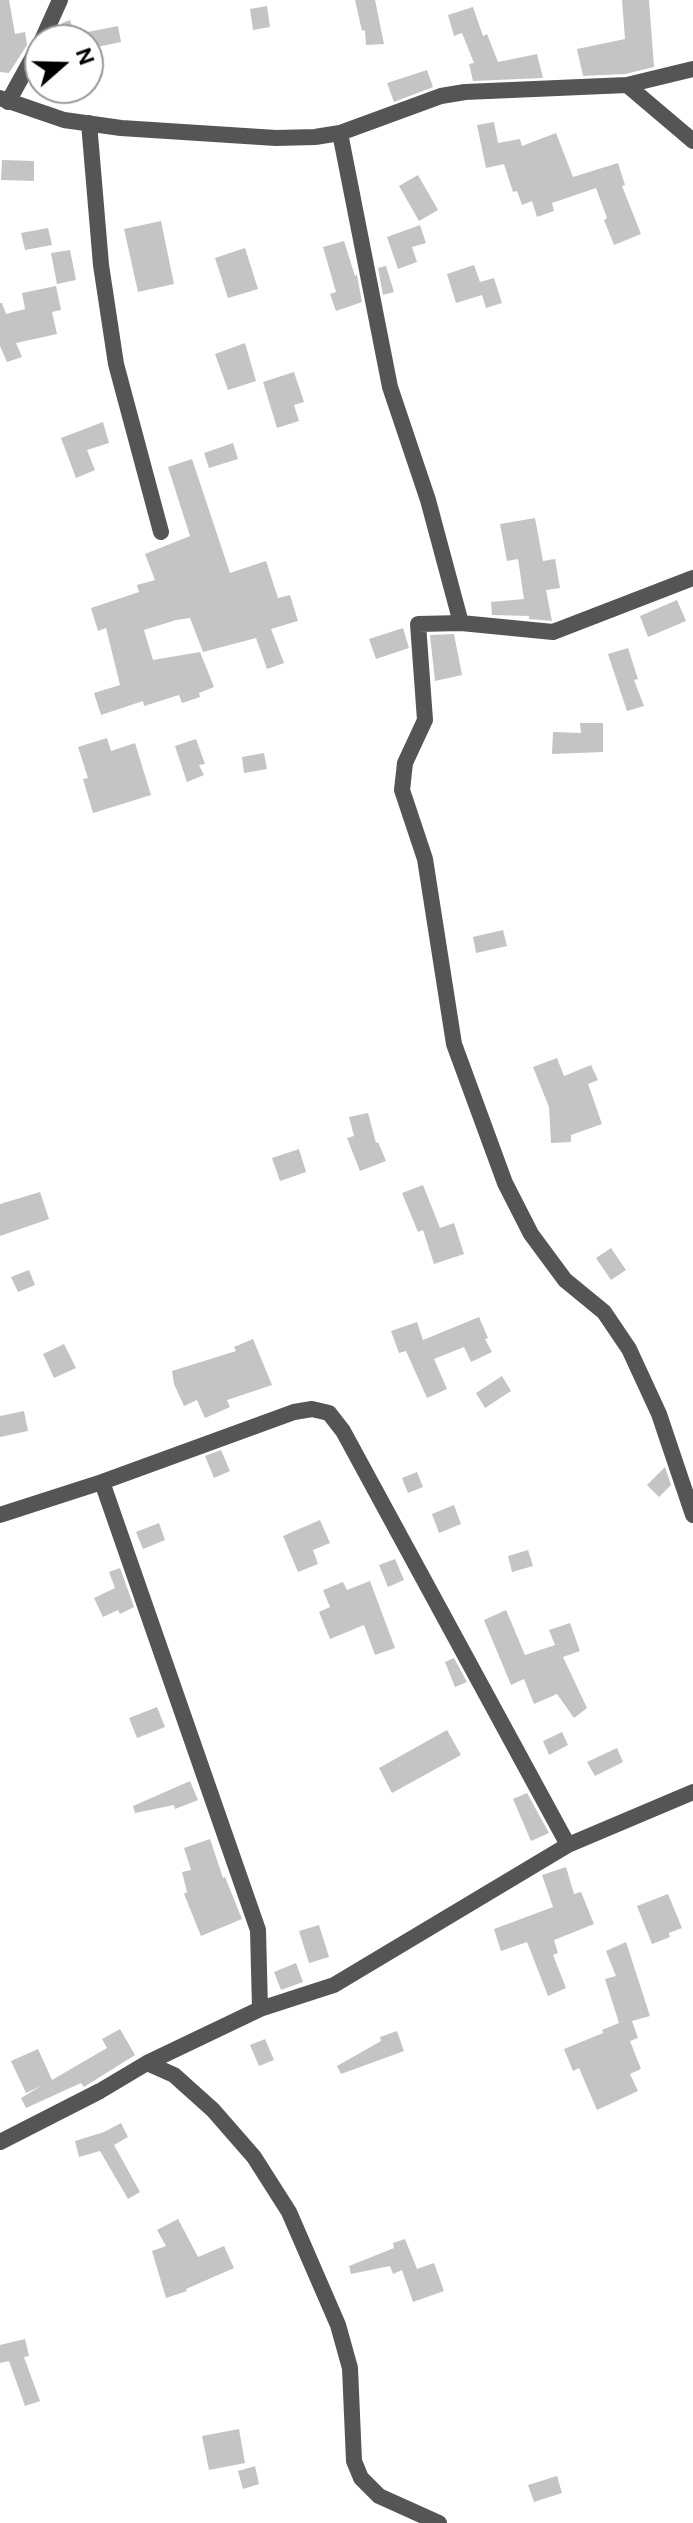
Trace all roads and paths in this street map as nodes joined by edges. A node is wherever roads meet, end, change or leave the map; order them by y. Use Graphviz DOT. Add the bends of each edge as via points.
graph roads {
  1 [pos="60,0"];
  2 [pos="49,24"];
  3 [pos="24,69"];
  4 [pos="693,69"];
  5 [pos="627,85"];
  6 [pos="4,100"];
  7 [pos="89,123"];
  8 [pos="340,133"];
  9 [pos="693,141"];
  10 [pos="161,532"];
  11 [pos="693,578"];
  12 [pos="461,623"];
  13 [pos="102,1482"];
  14 [pos="0,1515"];
  15 [pos="693,1515"];
  16 [pos="693,1792"];
  17 [pos="568,1845"];
  18 [pos="260,2009"];
  19 [pos="147,2063"];
  20 [pos="0,2142"];
  21 [pos="439,2523"];
  1 -- 2 [label="street"];
  3 -- 6 [label="street"];
  4 -- 5 [label="street"];
  5 -- 8 [label="street" via="441,96"];
  5 -- 9 [label="street"];
  6 -- 7 [label="street"];
  7 -- 8 [label="street" via="276,138"];
  7 -- 10 [label="street" via="116,364"];
  8 -- 12 [label="street" via="390,387"];
  11 -- 12 [label="street" via="553,632"];
  12 -- 15 [label="street" via="418,624 425,720 405,763 402,790 425,859 454,1044 505,1183 531,1234 565,1280 604,1312 629,1349 659,1414"];
  13 -- 14 [label="street"];
  13 -- 17 [label="street" via="294,1412 329,1413"];
  13 -- 18 [label="street" via="258,1930"];
  16 -- 17 [label="street"];
  17 -- 18 [label="street" via="334,1985"];
  18 -- 19 [label="street"];
  19 -- 20 [label="street"];
  19 -- 21 [label="street" via="174,2075 213,2110 254,2157 289,2212 338,2325 350,2368 354,2461 361,2478 379,2496"];
}
